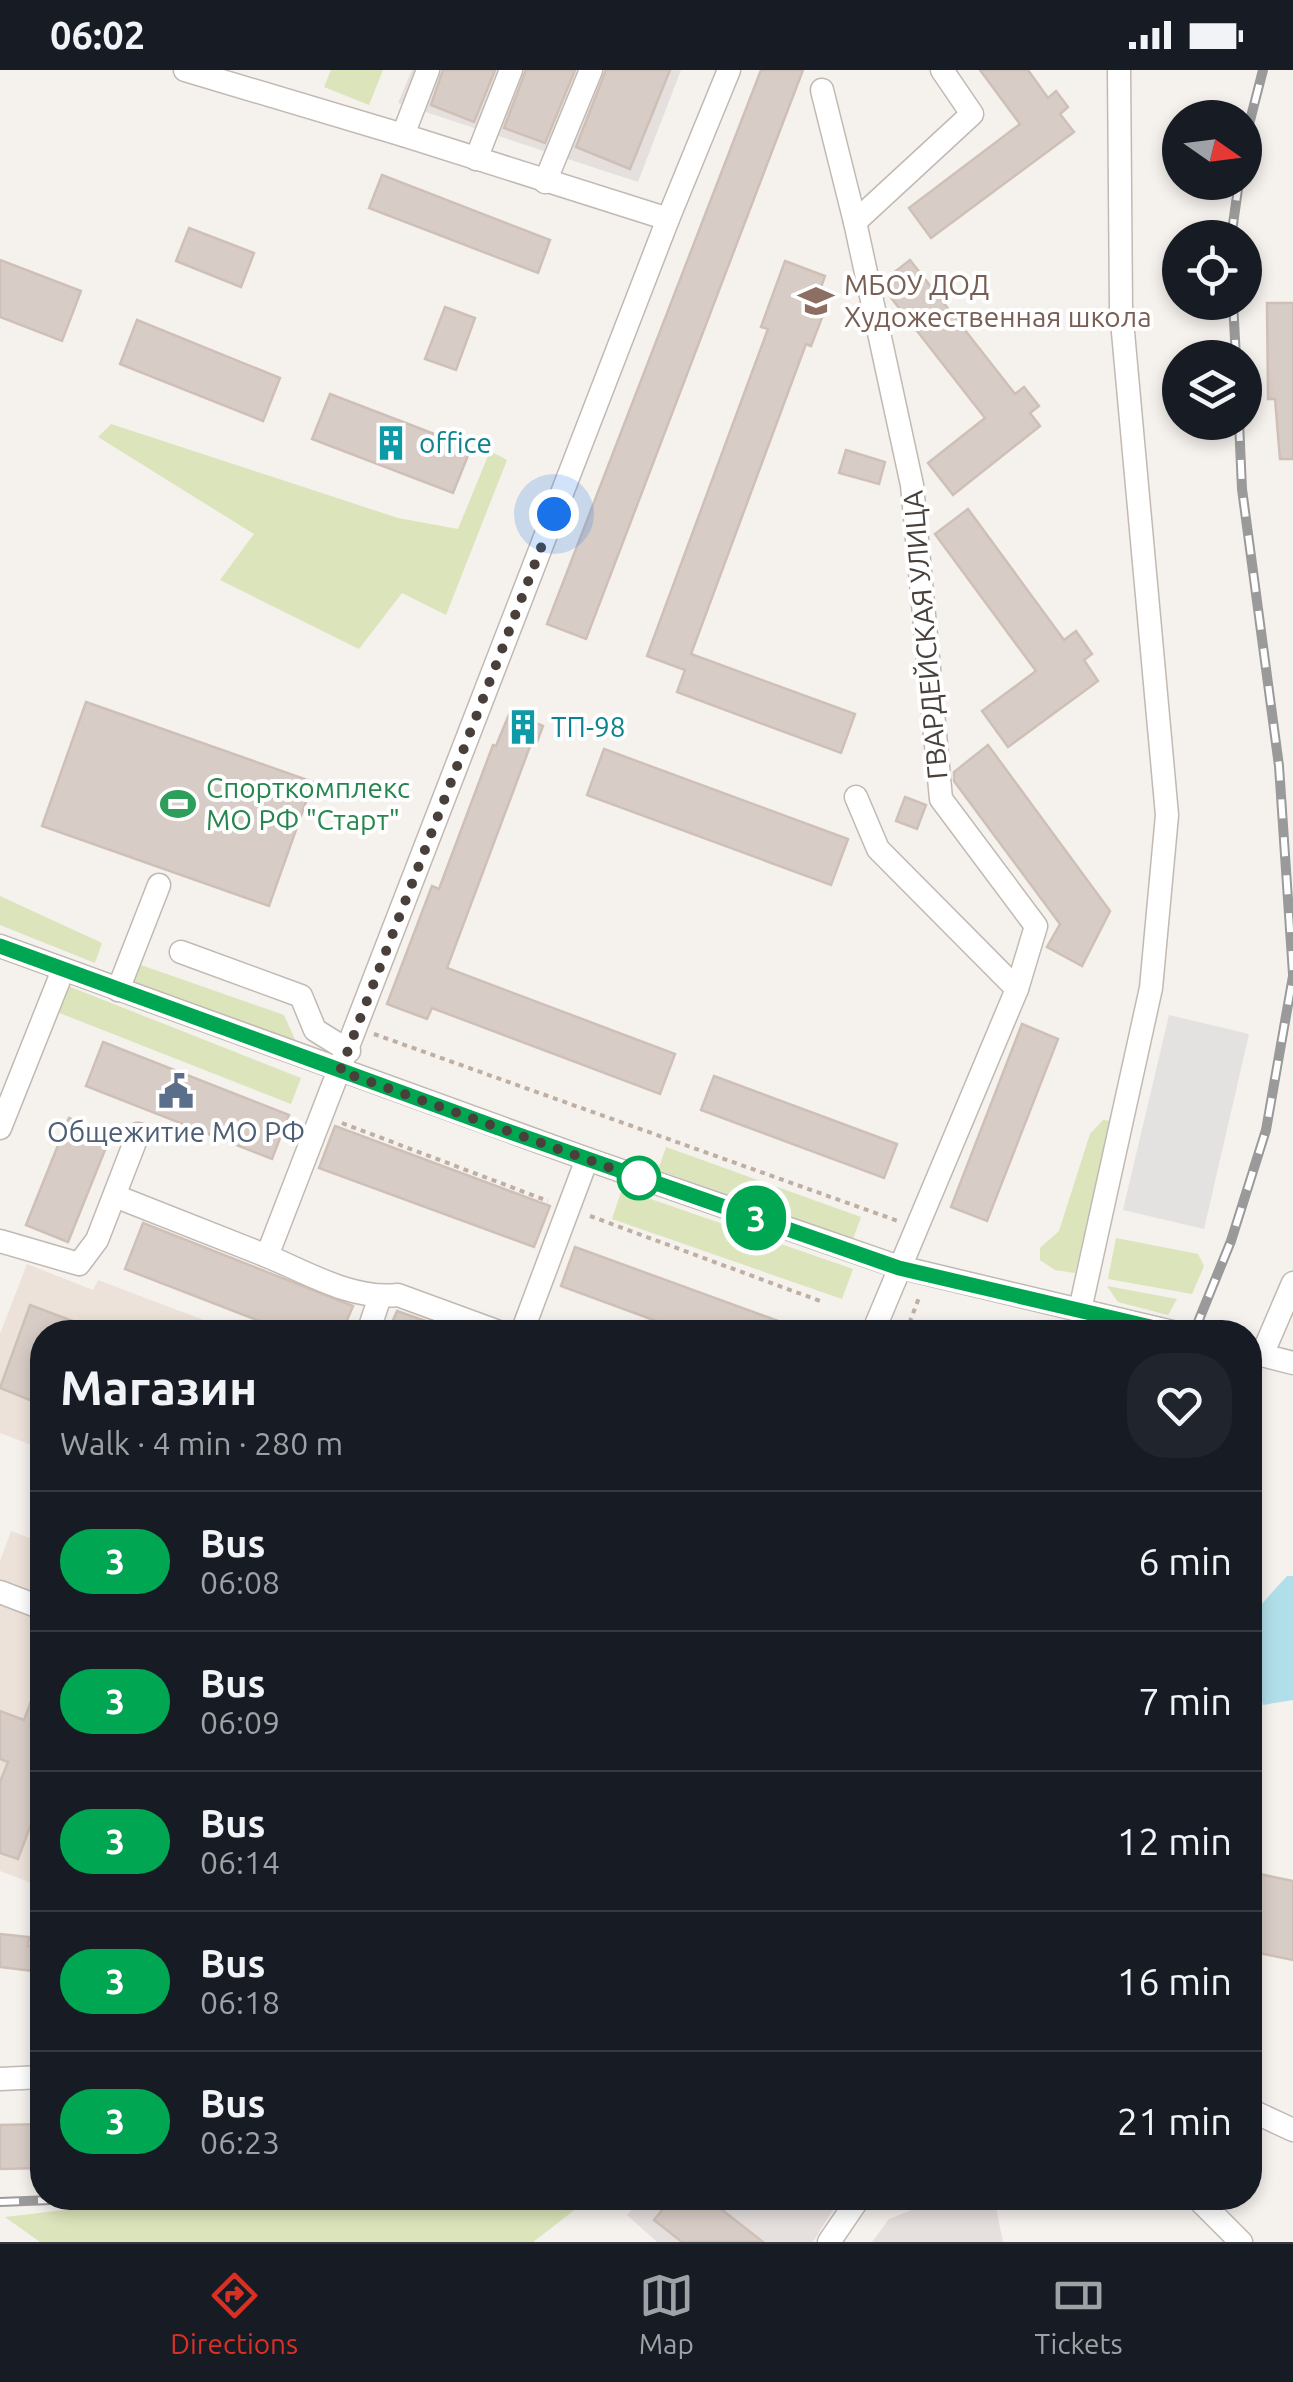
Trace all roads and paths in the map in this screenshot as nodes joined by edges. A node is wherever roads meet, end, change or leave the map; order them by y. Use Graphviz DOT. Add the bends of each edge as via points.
graph roads {
  1 [pos="185,70"];
  2 [pos="428,70"];
  3 [pos="511,70"];
  4 [pos="591,70"];
  5 [pos="729,70"];
  6 [pos="942,70"];
  7 [pos="1119,70"];
  8 [pos="822,90"];
  9 [pos="403,134"];
  10 [pos="476,159"];
  11 [pos="546,182"];
  12 [pos="668,219"];
  13 [pos="855,222"];
  14 [pos="856,798"];
  15 [pos="159,885"];
  16 [pos="0,946"];
  17 [pos="181,952"];
  18 [pos="62,970"];
  19 [pos="118,990"];
  20 [pos="1016,990"];
  21 [pos="357,1028"];
  22 [pos="344,1061"];
  23 [pos="323,1116"];
  24 [pos="0,1128"];
  25 [pos="138,1134"];
  26 [pos="587,1160"];
  27 [pos="115,1196"];
  28 [pos="569,1209"];
  29 [pos="916,1227"];
  30 [pos="0,1241"];
  31 [pos="267,1256"];
  32 [pos="899,1268"];
  33 [pos="928,1275"];
  34 [pos="1293,1282"];
  35 [pos="380,1297"];
  36 [pos="820,1302"];
  37 [pos="1080,1310"];
  38 [pos="372,1320"];
  39 [pos="466,1320"];
  40 [pos="527,1320"];
  41 [pos="877,1320"];
  42 [pos="911,1320"];
  43 [pos="1122,1320"];
  44 [pos="1262,1342"];
  45 [pos="1262,1355"];
  46 [pos="1293,1363"];
  47 [pos="0,1592"];
  48 [pos="30,1603"];
  49 [pos="30,2078"];
  50 [pos="0,2079"];
  51 [pos="1262,2116"];
  52 [pos="1293,2130"];
  53 [pos="851,2210"];
  54 [pos="1209,2210"];
  55 [pos="829,2242"];
  56 [pos="1241,2242"];
  1 -- 9 [label="street"];
  2 -- 9 [label="street"];
  3 -- 10 [label="street"];
  4 -- 11 [label="street"];
  5 -- 12 [label="street"];
  6 -- 13 [label="street" via="972,114"];
  7 -- 37 [label="street" via="1121,310 1167,815 1151,988"];
  8 -- 13 [label="street"];
  9 -- 10 [label="street"];
  10 -- 11 [label="street"];
  11 -- 12 [label="street"];
  12 -- 21 [label="street"];
  13 -- 20 [label="street, ГВАРДЕЙСКАЯ УЛИЦА" via="912,485 941,799 1036,926"];
  14 -- 20 [label="street" via="878,849"];
  15 -- 19 [label="street"];
  16 -- 18 [label="street"];
  17 -- 22 [label="street" via="301,996 314,1030"];
  18 -- 19 [label="street"];
  18 -- 24 [label="street"];
  19 -- 22 [label="street"];
  20 -- 29 [label="street, ГВАРДЕЙСКАЯ УЛИЦА"];
  21 -- 22 [label="street"];
  21 -- 29 [label="path"];
  22 -- 23 [label="street"];
  22 -- 26 [label="street"];
  23 -- 28 [label="path"];
  23 -- 31 [label="street"];
  25 -- 27 [label="street"];
  26 -- 28 [label="street"];
  26 -- 32 [label="street"];
  27 -- 30 [label="street" via="97,1240 78,1264"];
  27 -- 31 [label="street"];
  28 -- 36 [label="path"];
  28 -- 40 [label="street"];
  29 -- 32 [label="street, ГВАРДЕЙСКАЯ УЛИЦА"];
  31 -- 35 [label="street"];
  32 -- 33 [label="street"];
  32 -- 41 [label="street, ГВАРДЕЙСКАЯ УЛИЦА"];
  33 -- 37 [label="street"];
  33 -- 42 [label="path"];
  34 -- 44 [label="street"];
  35 -- 38 [label="street"];
  35 -- 39 [label="street" via="398,1295"];
  37 -- 43 [label="street"];
  45 -- 46 [label="street"];
  47 -- 48 [label="street"];
  49 -- 50 [label="street"];
  51 -- 52 [label="street"];
  53 -- 55 [label="street"];
  54 -- 56 [label="street"];
}
